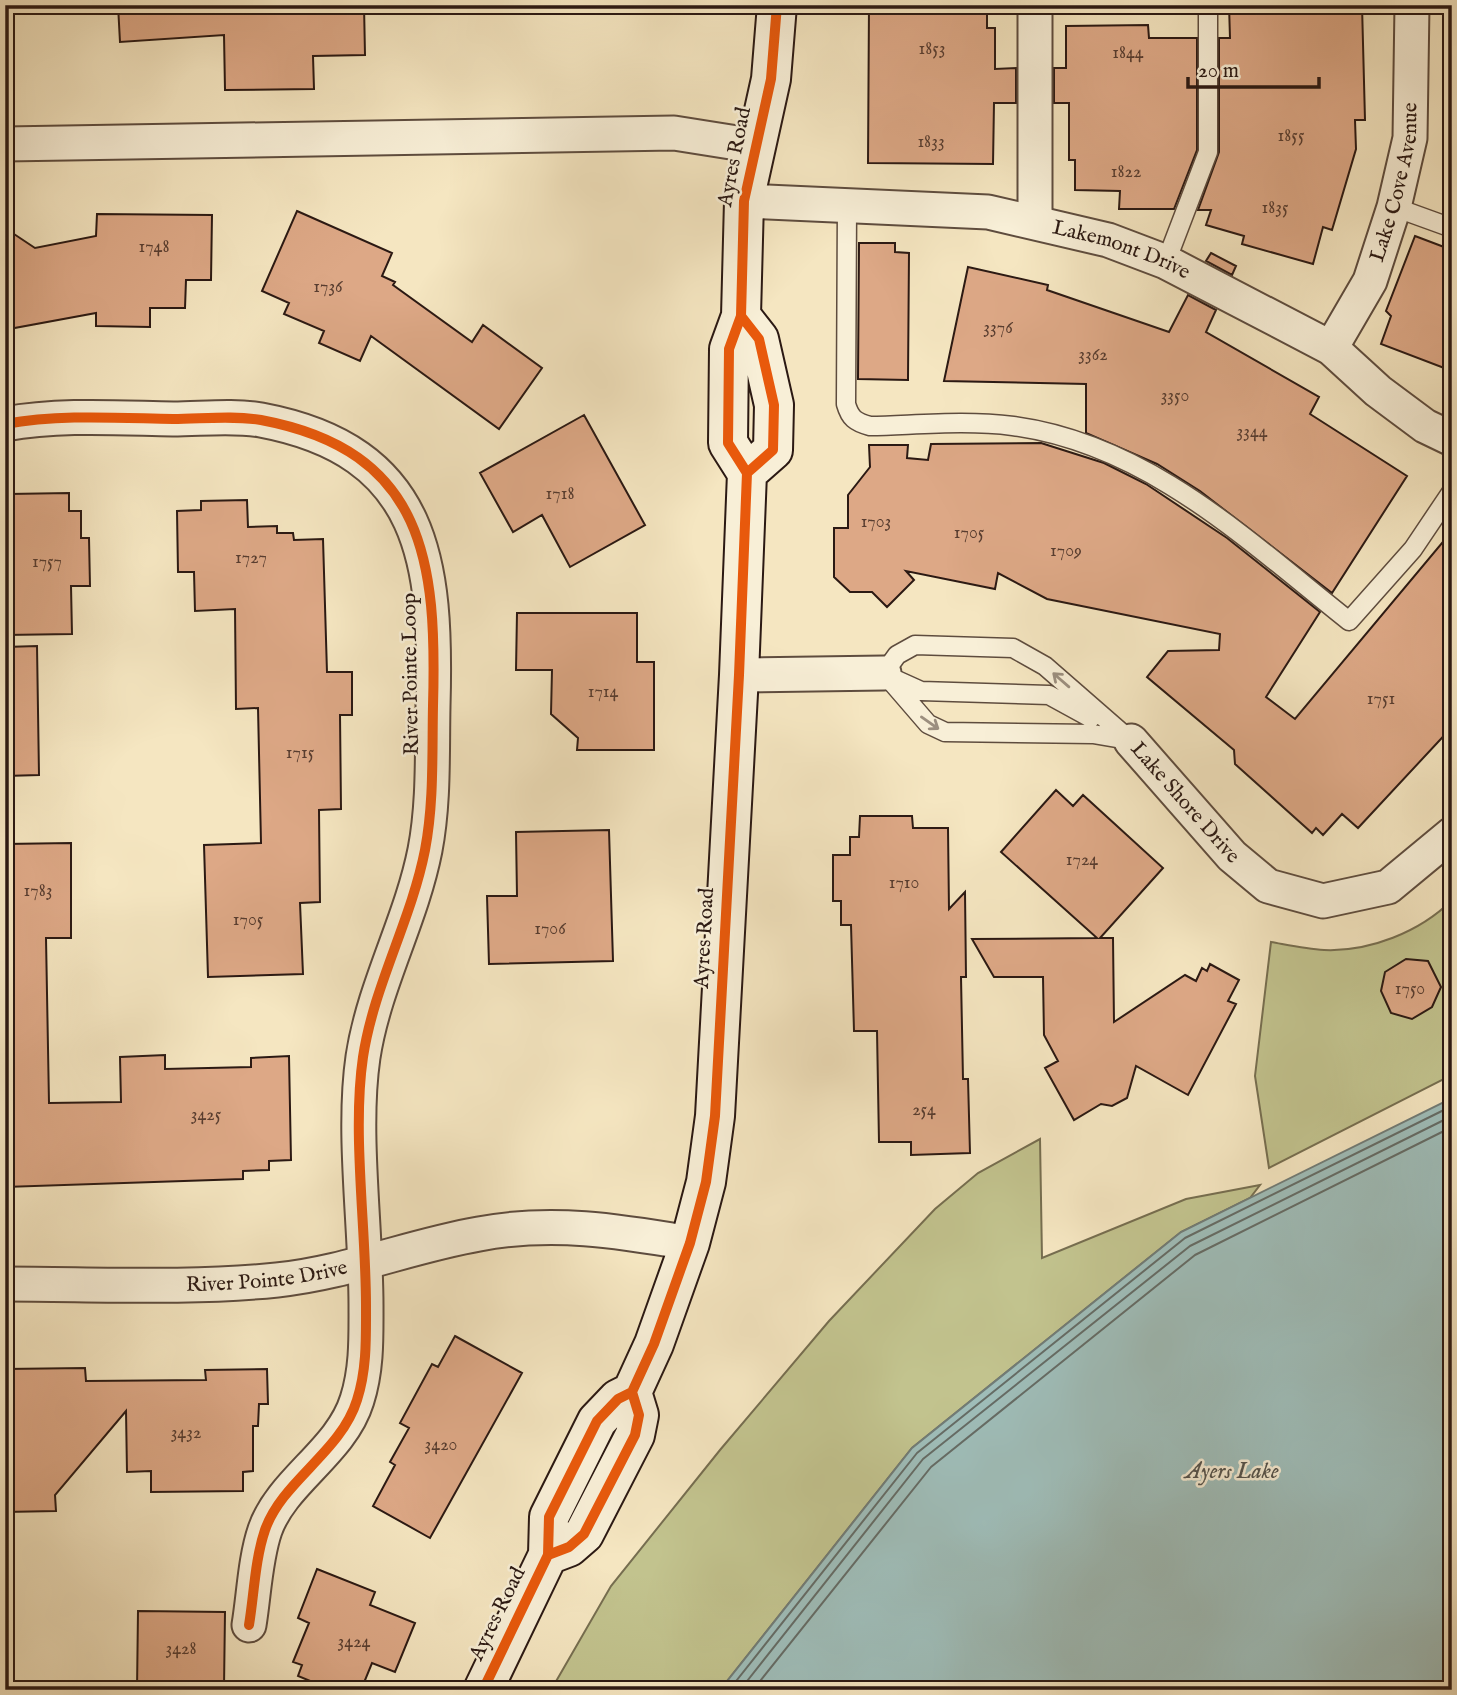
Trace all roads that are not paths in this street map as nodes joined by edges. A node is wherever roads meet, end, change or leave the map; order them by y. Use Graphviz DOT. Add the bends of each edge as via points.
graph roads {
  1 [pos="777,5"];
  2 [pos="1035,5"];
  3 [pos="1208,5"];
  4 [pos="1412,5"];
  5 [pos="5,144"];
  6 [pos="756,146"];
  7 [pos="744,201"];
  8 [pos="847,206"];
  9 [pos="1394,207"];
  10 [pos="1035,221"];
  11 [pos="1452,228"];
  12 [pos="1167,262"];
  13 [pos="1331,348"];
  14 [pos="5,424"];
  15 [pos="1452,439"];
  16 [pos="1452,491"];
  17 [pos="884,673"];
  18 [pos="739,675"];
  19 [pos="1131,741"];
  20 [pos="1452,834"];
  21 [pos="690,1243"];
  22 [pos="366,1264"];
  23 [pos="5,1284"];
  24 [pos="250,1625"];
  25 [pos="483,1690"];
  1 -- 6 [label="street, Ayres Road" via="771,79"];
  2 -- 10 [label="street"];
  3 -- 12 [label="lane" via="1208,152"];
  4 -- 9 [label="street, Lake Cove Avenue" via="1410,138"];
  5 -- 6 [label="street" via="674,132"];
  6 -- 7 [label="street, Ayres Road"];
  7 -- 8 [label="street, Lakemont Drive"];
  7 -- 18 [label="street, Ayres Road" via="741,316 729,349 728,443 747,473"];
  8 -- 10 [label="street, Lakemont Drive" via="988,212"];
  8 -- 16 [label="lane" via="846,404 850,417 858,423 1015,426 1094,448 1188,494 1349,621 1413,549"];
  9 -- 11 [label="lane"];
  9 -- 13 [label="street, Lake Cove Avenue" via="1370,281"];
  10 -- 12 [label="street, Lakemont Drive" via="1108,240"];
  12 -- 13 [label="street, Lakemont Drive"];
  13 -- 15 [label="street, Lakemont Drive" via="1378,391 1425,426"];
  14 -- 22 [label="street, River Pointe Loop" via="51,418 257,419 319,434 378,475 400,503 424,555 434,635 430,824 407,919 363,1056 360,1106"];
  17 -- 18 [label="street, Lake Shore Drive"];
  17 -- 19 [label="lane, Lake Shore Drive" via="921,691 1049,695"];
  17 -- 19 [label="lane, one-way" via="928,724 945,732 1093,734"];
  19 -- 17 [label="lane, one-way" via="1045,666 1013,648 915,645 897,654"];
  18 -- 21 [label="street, Ayres Road" via="715,1116 706,1182"];
  19 -- 20 [label="street, Lake Shore Drive" via="1232,856 1268,886 1323,901 1388,887"];
  21 -- 22 [label="street, River Pointe Drive" via="599,1227 519,1228 478,1234"];
  21 -- 25 [label="street, Ayres Road" via="632,1392 639,1415 635,1435 584,1534 569,1547 548,1555"];
  22 -- 23 [label="street, River Pointe Drive" via="250,1282"];
  22 -- 24 [label="street, River Pointe Loop" via="366,1352 357,1400 348,1423 292,1489 265,1531"];
}
